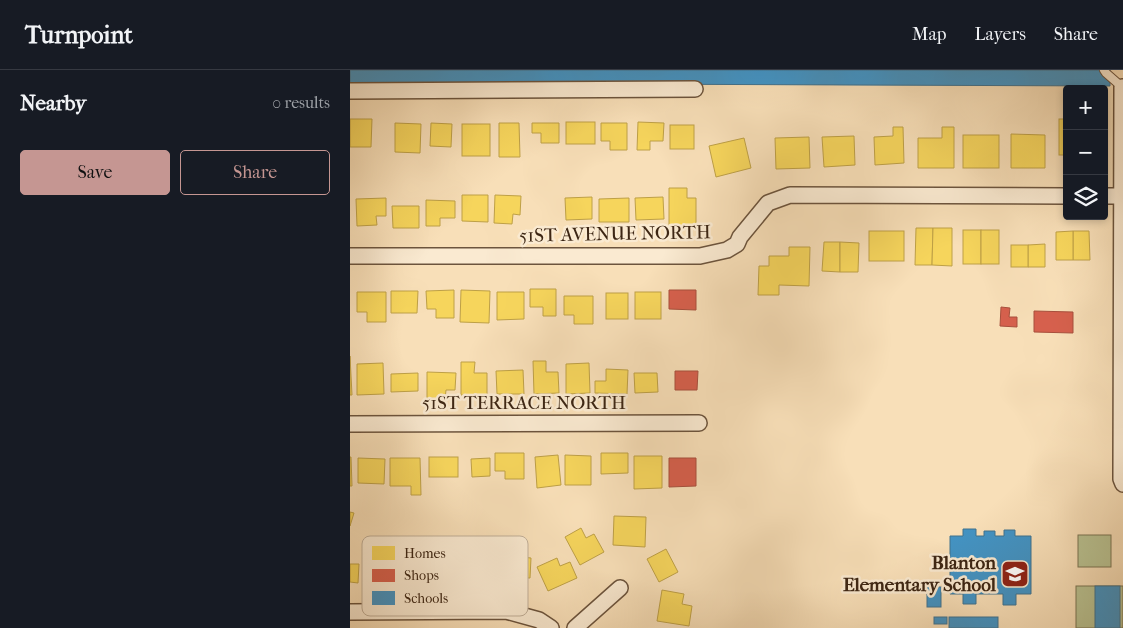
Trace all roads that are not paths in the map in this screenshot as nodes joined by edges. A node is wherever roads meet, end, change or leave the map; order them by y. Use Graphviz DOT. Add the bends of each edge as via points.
graph roads {
  1 [pos="1104,70"];
  2 [pos="1122,87"];
  3 [pos="695,89"];
  4 [pos="350,91"];
  5 [pos="1063,196"];
  6 [pos="1108,196"];
  7 [pos="1122,196"];
  8 [pos="350,256"];
  9 [pos="699,423"];
  10 [pos="350,424"];
  11 [pos="1123,484"];
  12 [pos="620,588"];
  13 [pos="525,616"];
  14 [pos="551,628"];
  15 [pos="575,628"];
  1 -- 2 [label="lane"];
  2 -- 7 [label="street"];
  3 -- 4 [label="street"];
  5 -- 8 [label="street, 51ST AVENUE NORTH" via="790,195 768,203 737,244 727,250 700,256"];
  6 -- 7 [label="street"];
  7 -- 11 [label="street"];
  9 -- 10 [label="street, 51ST TERRACE NORTH"];
  12 -- 15 [label="street"];
  13 -- 14 [label="street" via="540,620"];
}
